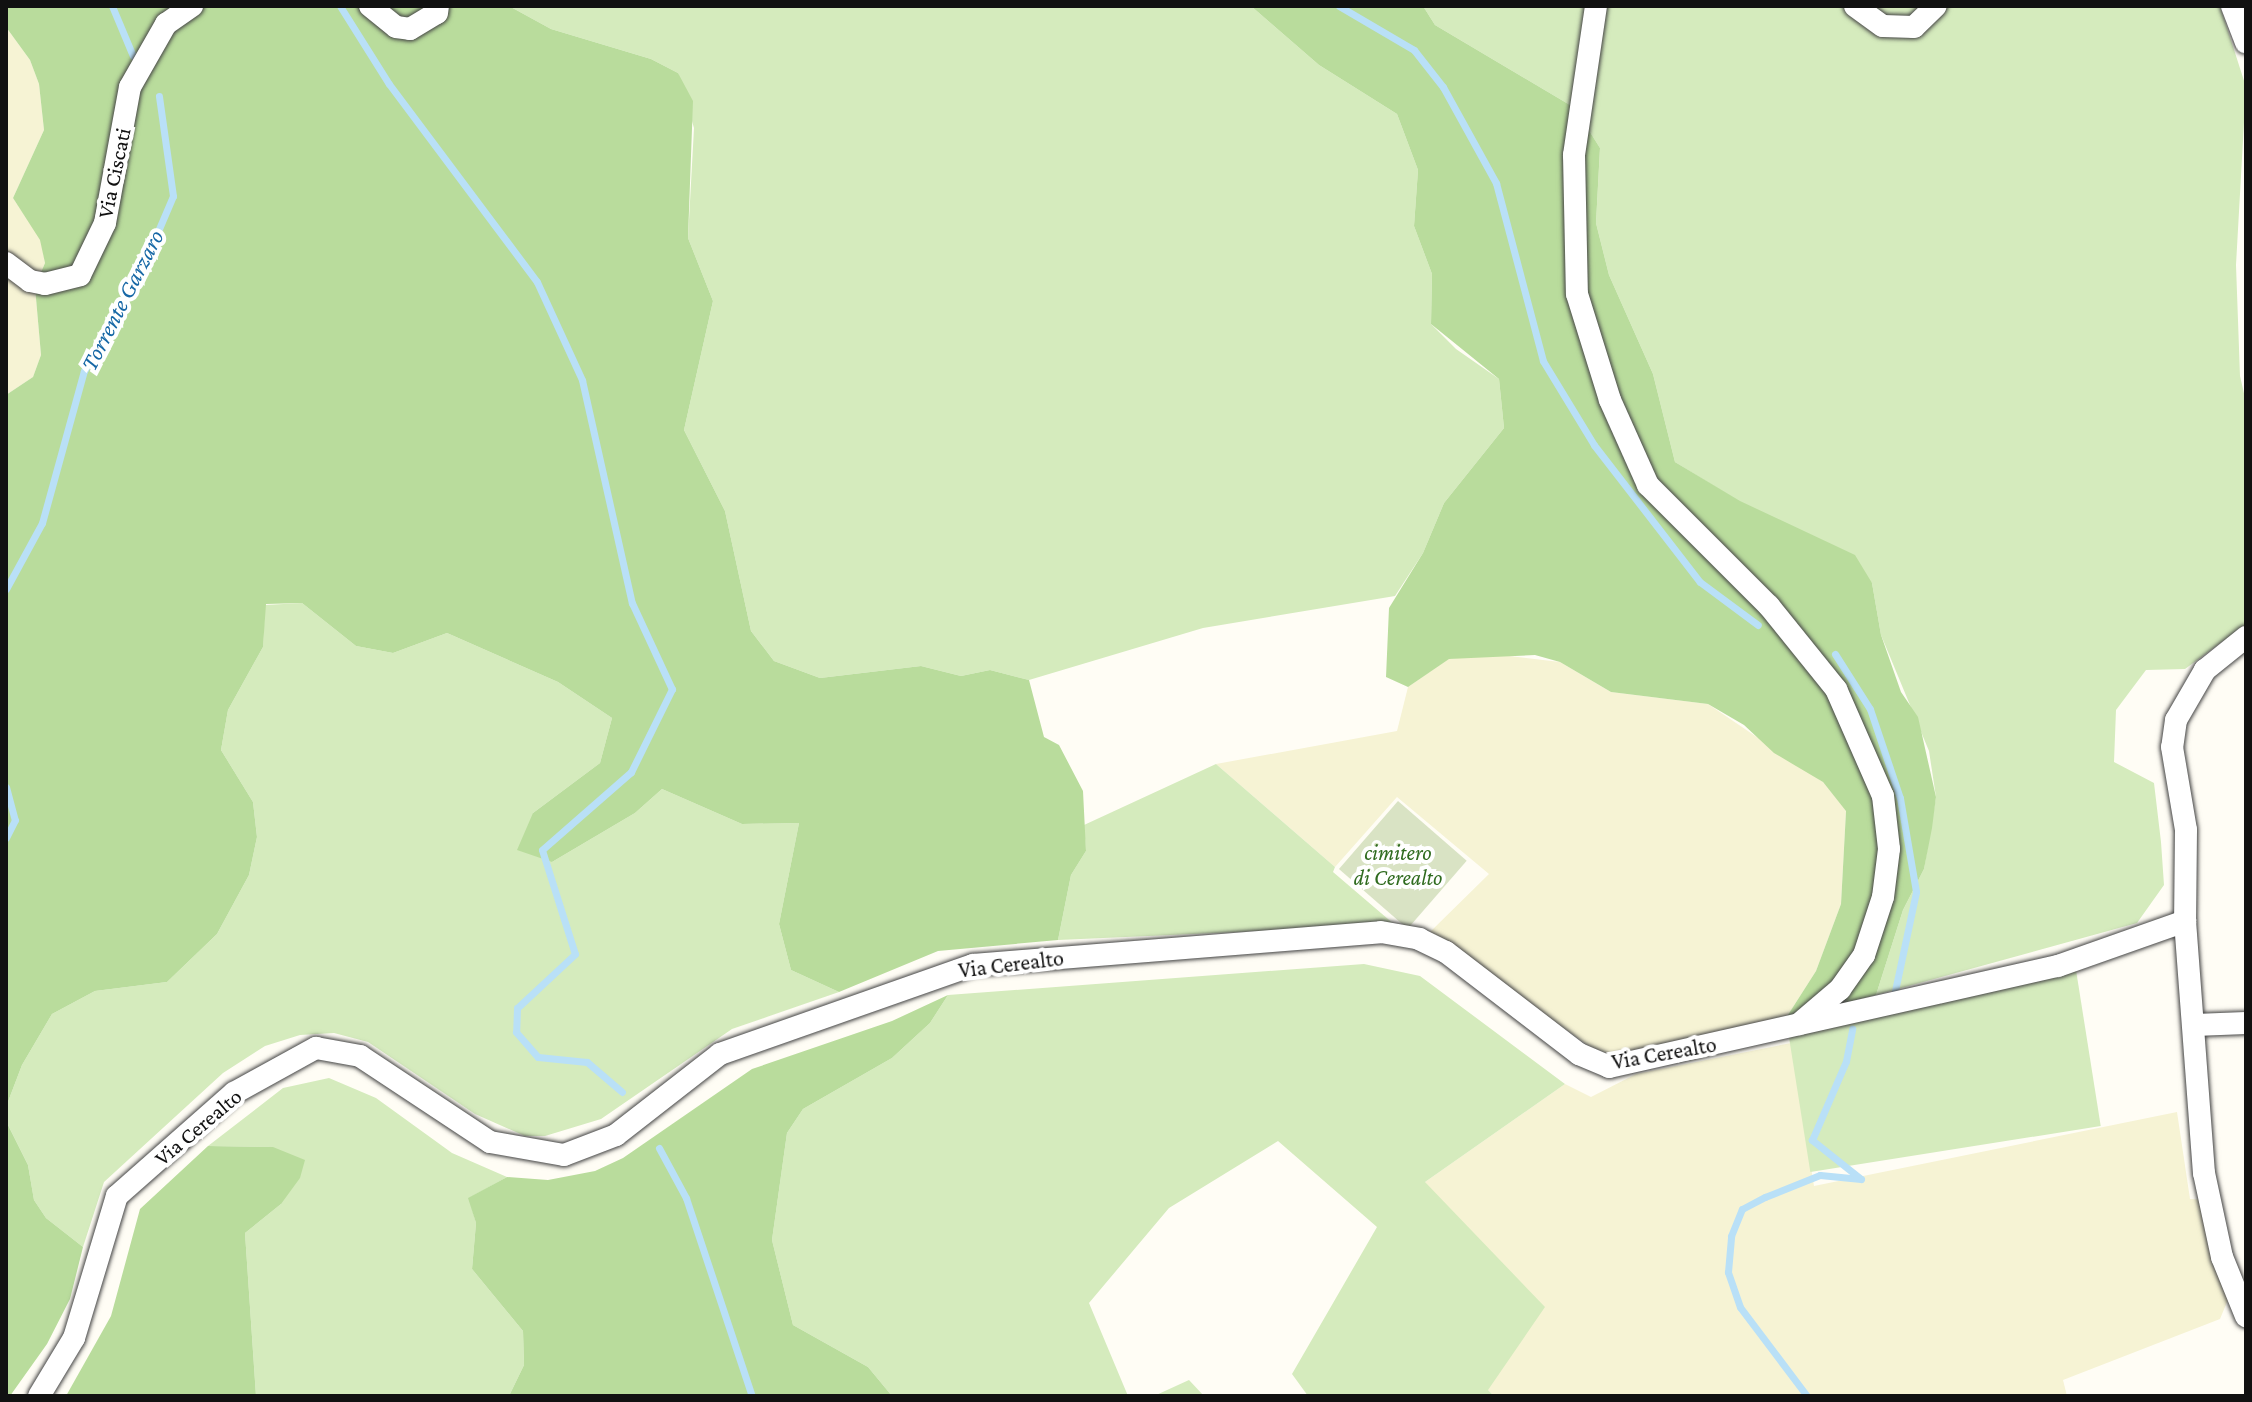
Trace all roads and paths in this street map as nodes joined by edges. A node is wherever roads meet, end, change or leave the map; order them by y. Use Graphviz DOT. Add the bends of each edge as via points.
graph roads {
  1 [pos="192,6"];
  2 [pos="370,6"];
  3 [pos="438,6"];
  4 [pos="1596,6"];
  5 [pos="1855,6"];
  6 [pos="1936,6"];
  7 [pos="2232,6"];
  8 [pos="2246,42"];
  9 [pos="6,263"];
  10 [pos="2246,637"];
  11 [pos="2185,921"];
  12 [pos="2246,1023"];
  13 [pos="2195,1025"];
  14 [pos="1795,1027"];
  15 [pos="2246,1316"];
  16 [pos="39,1396"];
  1 -- 9 [label="street, Via Ciscati" via="166,24 130,87 105,223 80,275 45,284 30,281"];
  2 -- 3 [label="street" via="396,27 410,29 437,13"];
  4 -- 14 [label="street" via="1574,155 1577,294 1610,400 1648,485 1769,606 1836,689 1883,796 1889,849 1883,897 1864,955 1840,989"];
  5 -- 6 [label="street" via="1883,26 1914,27"];
  7 -- 8 [label="street"];
  10 -- 11 [label="street" via="2205,670 2176,720 2172,747 2186,830"];
  11 -- 13 [label="street"];
  11 -- 14 [label="street, Via Cerealto" via="2058,966"];
  12 -- 13 [label="street"];
  13 -- 15 [label="street" via="2204,1173 2222,1257"];
  14 -- 16 [label="street, Via Cerealto" via="1609,1067 1579,1054 1446,952 1419,939 1381,932 973,965 720,1054 616,1135 564,1155 490,1142 360,1056 316,1048 234,1093 117,1196 74,1338"];
}
